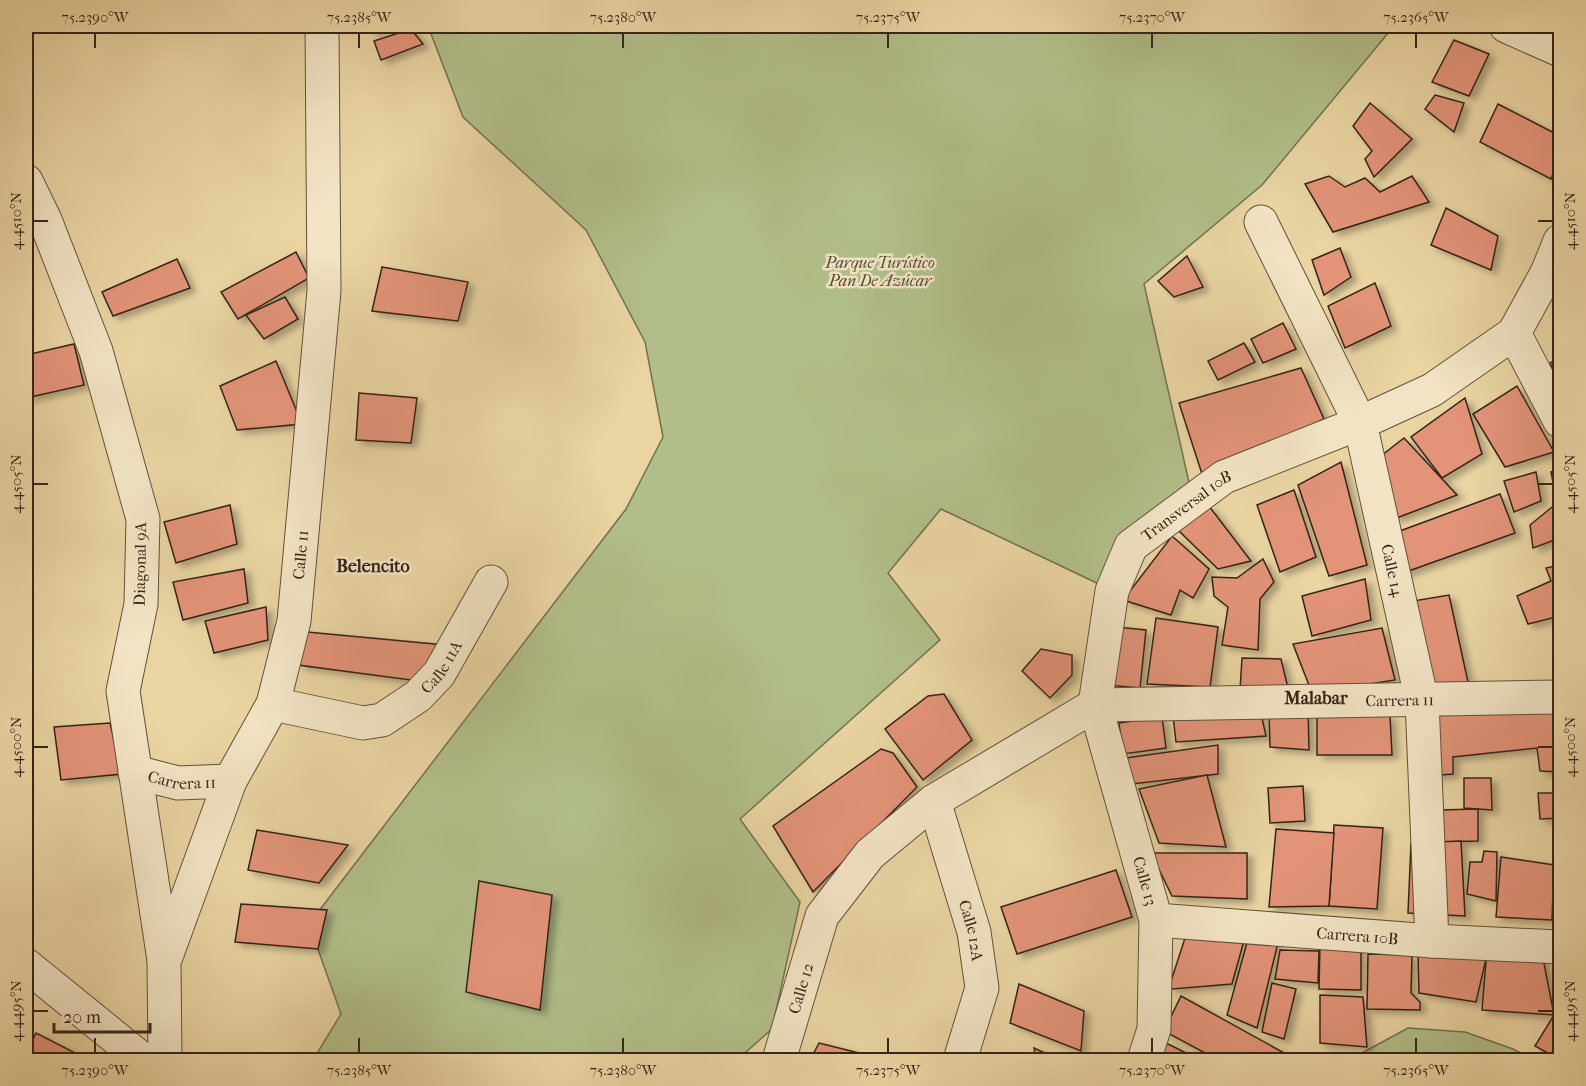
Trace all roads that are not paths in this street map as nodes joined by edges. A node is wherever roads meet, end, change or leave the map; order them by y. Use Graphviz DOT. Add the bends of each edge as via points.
graph roads {
  1 [pos="322,26"];
  2 [pos="1506,26"];
  3 [pos="1560,50"];
  4 [pos="26,181"];
  5 [pos="35,221"];
  6 [pos="1262,222"];
  7 [pos="1560,241"];
  8 [pos="1514,333"];
  9 [pos="1560,421"];
  10 [pos="1360,423"];
  11 [pos="491,582"];
  12 [pos="1560,697"];
  13 [pos="1422,701"];
  14 [pos="273,704"];
  15 [pos="1095,705"];
  16 [pos="135,772"];
  17 [pos="230,781"];
  18 [pos="934,801"];
  19 [pos="1156,920"];
  20 [pos="1432,941"];
  21 [pos="1560,947"];
  22 [pos="164,962"];
  23 [pos="26,965"];
  24 [pos="143,1060"];
  25 [pos="165,1060"];
  26 [pos="779,1060"];
  27 [pos="960,1060"];
  28 [pos="1144,1060"];
  1 -- 14 [label="street, Calle 11" via="324,291 294,621"];
  2 -- 3 [label="street"];
  4 -- 5 [label="street, Diagonal 9A"];
  5 -- 16 [label="street, Diagonal 9A" via="96,351 143,519 141,603 123,691"];
  6 -- 10 [label="street, Calle 14"];
  7 -- 8 [label="street, Transversal 10B"];
  8 -- 9 [label="street"];
  8 -- 10 [label="street, Transversal 10B" via="1432,390"];
  10 -- 13 [label="street, Calle 14"];
  10 -- 15 [label="street, Transversal 10B" via="1224,477 1131,546 1112,591"];
  11 -- 14 [label="street, Calle 11A" via="439,674 418,696 382,720 363,723"];
  12 -- 13 [label="street, Carrera 11"];
  13 -- 15 [label="street, Carrera 11"];
  13 -- 20 [label="street, Calle 14"];
  14 -- 17 [label="street, Calle 11"];
  15 -- 18 [label="street"];
  15 -- 19 [label="street, Calle 13"];
  16 -- 17 [label="street, Carrera 11" via="178,783"];
  16 -- 22 [label="street, Diagonal 9A"];
  17 -- 22 [label="street, Calle 11"];
  18 -- 26 [label="street, Calle 12" via="870,854 822,916"];
  18 -- 27 [label="street, Calle 12A" via="974,932 982,988"];
  19 -- 20 [label="street, Carrera 10B"];
  19 -- 28 [label="street, Calle 13" via="1154,1029"];
  20 -- 21 [label="street, Carrera 10B"];
  22 -- 25 [label="street, Calle 11"];
  23 -- 24 [label="street"];
}
